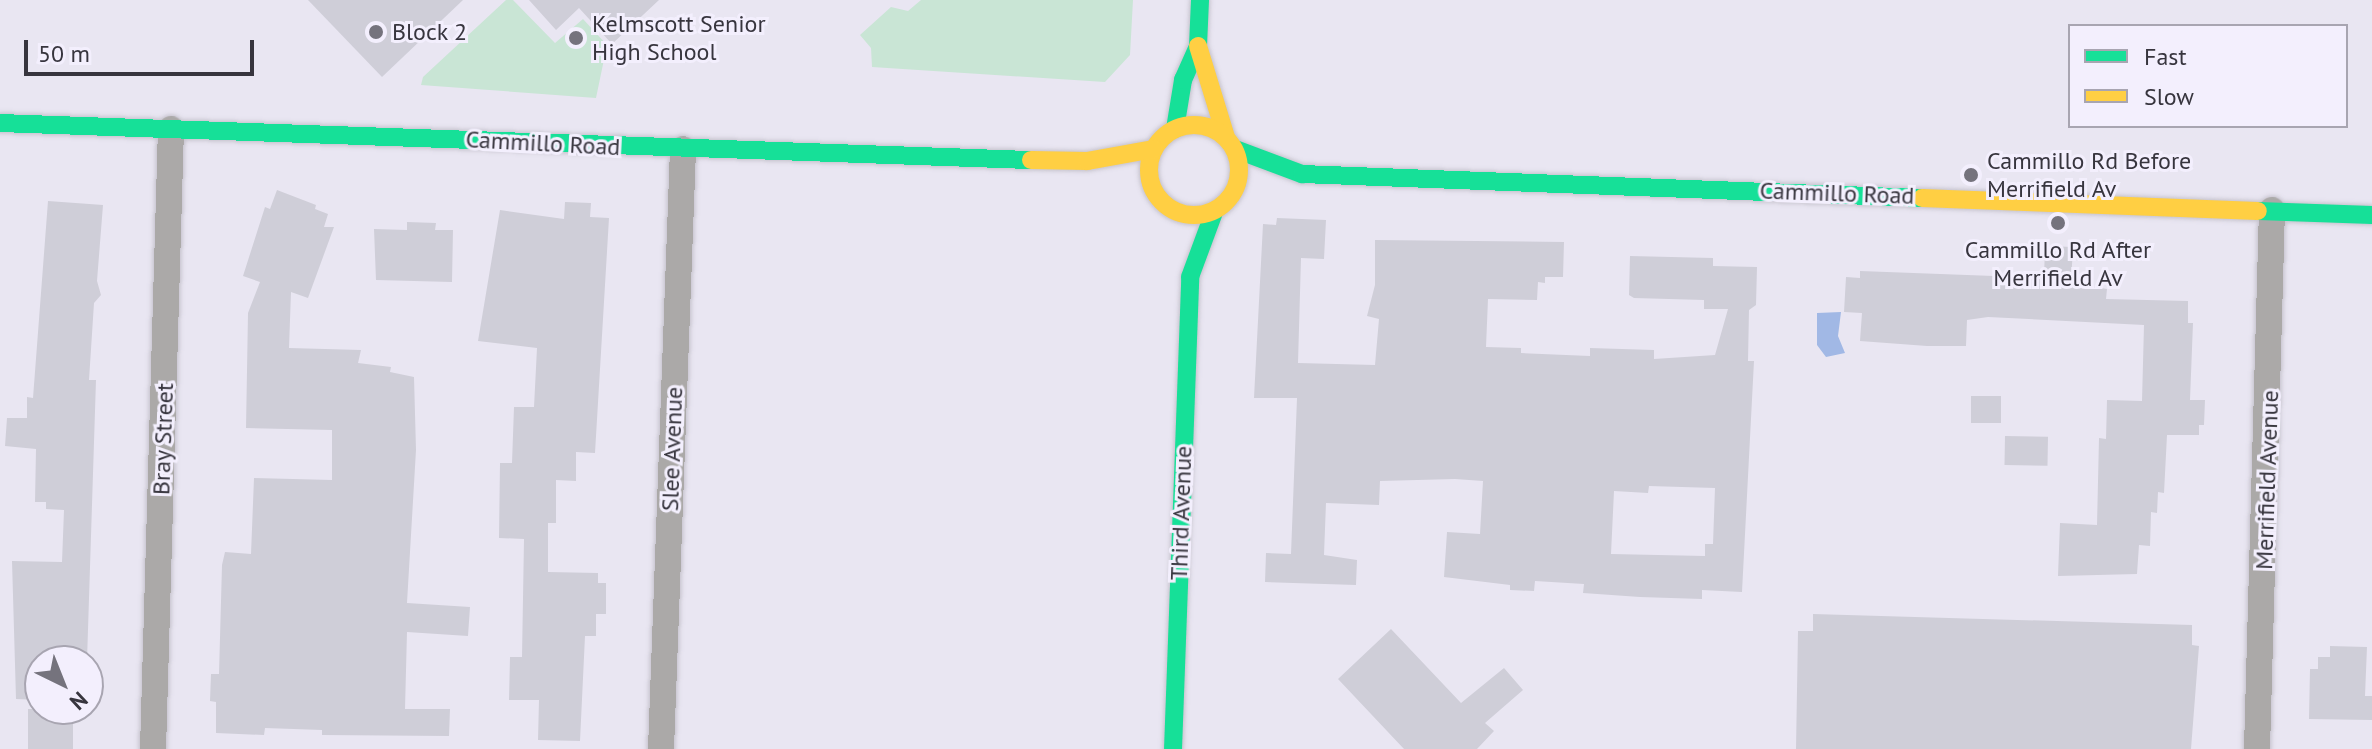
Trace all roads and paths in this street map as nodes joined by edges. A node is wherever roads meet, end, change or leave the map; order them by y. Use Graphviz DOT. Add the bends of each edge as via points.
graph roads {
  1 [pos="1200,0"];
  2 [pos="1198,46"];
  3 [pos="0,123"];
  4 [pos="171,129"];
  5 [pos="1175,129"];
  6 [pos="1230,143"];
  7 [pos="683,149"];
  8 [pos="1154,149"];
  9 [pos="1087,161"];
  10 [pos="1302,174"];
  11 [pos="1151,187"];
  12 [pos="1233,196"];
  13 [pos="1166,206"];
  14 [pos="2272,210"];
  15 [pos="1214,212"];
  16 [pos="2372,215"];
  17 [pos="1190,277"];
  18 [pos="153,749"];
  19 [pos="661,749"];
  20 [pos="1173,749"];
  21 [pos="2257,749"];
  1 -- 2 [label="main road"];
  2 -- 5 [label="main road" via="1183,80"];
  2 -- 6 [label="main road"];
  3 -- 4 [label="main road, Cammillo Road"];
  4 -- 7 [label="main road, Cammillo Road"];
  4 -- 18 [label="street, Bray Street"];
  5 -- 6 [label="main road" via="1199,125"];
  5 -- 8 [label="main road"];
  6 -- 10 [label="main road, Cammillo Road"];
  6 -- 12 [label="main road" via="1240,172"];
  7 -- 9 [label="main road, Cammillo Road"];
  7 -- 19 [label="street, Slee Avenue"];
  8 -- 9 [label="main road, Cammillo Road"];
  8 -- 11 [label="main road"];
  9 -- 11 [label="main road, Cammillo Road"];
  10 -- 12 [label="main road, Cammillo Road"];
  10 -- 14 [label="main road, Cammillo Road"];
  11 -- 13 [label="main road"];
  12 -- 15 [label="main road"];
  13 -- 15 [label="main road" via="1189,216"];
  13 -- 17 [label="main road, Third Avenue"];
  14 -- 16 [label="main road, Cammillo Road"];
  14 -- 21 [label="street, Merrifield Avenue"];
  15 -- 17 [label="main road, Third Avenue"];
  17 -- 20 [label="main road, Third Avenue"];
}
